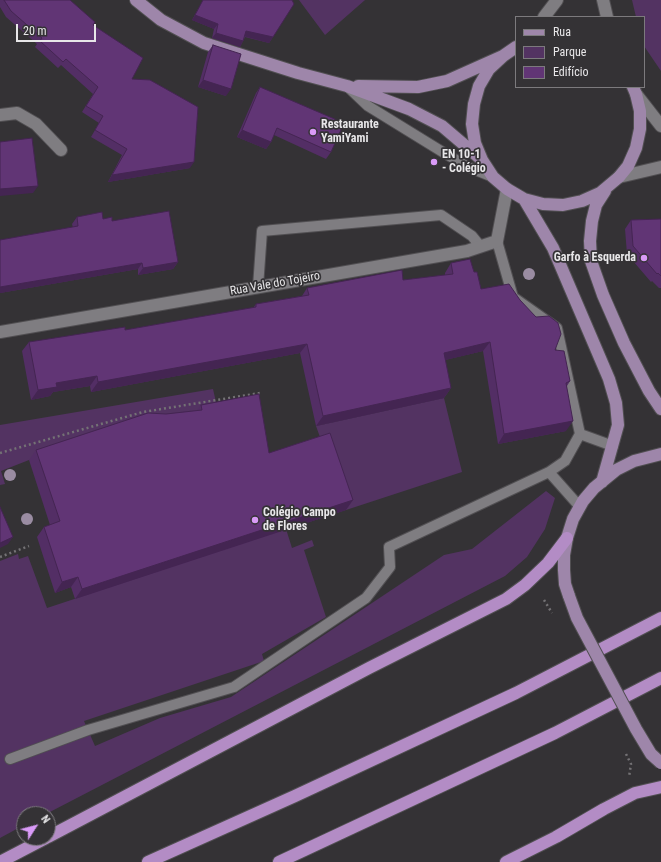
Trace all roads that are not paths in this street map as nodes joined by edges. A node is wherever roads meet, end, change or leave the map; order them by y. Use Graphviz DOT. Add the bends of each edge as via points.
graph roads {
  1 [pos="136,0"];
  2 [pos="557,0"];
  3 [pos="603,0"];
  4 [pos="545,16"];
  5 [pos="607,16"];
  6 [pos="515,48"];
  7 [pos="502,56"];
  8 [pos="347,86"];
  9 [pos="635,90"];
  10 [pos="0,114"];
  11 [pos="661,126"];
  12 [pos="61,150"];
  13 [pos="482,160"];
  14 [pos="661,167"];
  15 [pos="493,176"];
  16 [pos="619,176"];
  17 [pos="608,187"];
  18 [pos="508,189"];
  19 [pos="524,199"];
  20 [pos="497,240"];
  21 [pos="481,246"];
  22 [pos="258,287"];
  23 [pos="0,332"];
  24 [pos="661,409"];
  25 [pos="580,434"];
  26 [pos="613,446"];
  27 [pos="661,454"];
  28 [pos="549,472"];
  29 [pos="602,482"];
  30 [pos="580,507"];
  31 [pos="567,538"];
  32 [pos="661,618"];
  33 [pos="661,678"];
  34 [pos="10,759"];
  35 [pos="661,763"];
  36 [pos="661,787"];
  37 [pos="56,832"];
  38 [pos="30,846"];
  39 [pos="0,862"];
  40 [pos="148,862"];
  41 [pos="279,862"];
  42 [pos="506,862"];
  1 -- 8 [label="main road" via="161,20 204,43"];
  2 -- 4 [label="street"];
  3 -- 5 [label="street"];
  6 -- 7 [label="main road"];
  7 -- 8 [label="main road" via="447,81 418,87"];
  7 -- 13 [label="main road" via="489,69 479,86 474,104 472,124 475,143"];
  8 -- 13 [label="main road" via="409,109 442,126"];
  8 -- 15 [label="lane" via="368,106 468,167"];
  9 -- 11 [label="street"];
  9 -- 16 [label="main road" via="640,112 640,129 636,148 628,166"];
  10 -- 12 [label="street" via="17,113 36,124"];
  13 -- 15 [label="main road"];
  14 -- 16 [label="street"];
  15 -- 18 [label="main road"];
  16 -- 17 [label="main road"];
  17 -- 19 [label="main road" via="582,202 563,205 543,204"];
  17 -- 24 [label="main road" via="596,205 590,241 591,261 624,343 649,392"];
  18 -- 19 [label="main road"];
  18 -- 20 [label="street"];
  19 -- 26 [label="main road" via="553,248 609,379 616,403 618,425"];
  20 -- 21 [label="street, Rua Vale do Tojeiro"];
  20 -- 25 [label="lane" via="513,296 557,328"];
  21 -- 22 [label="street, Rua Vale do Tojeiro" via="467,251"];
  21 -- 22 [label="lane" via="472,236 441,215 262,231"];
  22 -- 23 [label="street, Rua Vale do Tojeiro"];
  25 -- 26 [label="lane"];
  25 -- 28 [label="lane" via="566,461"];
  26 -- 29 [label="main road"];
  27 -- 29 [label="main road" via="634,460"];
  28 -- 30 [label="lane"];
  28 -- 34 [label="lane" via="389,547 390,567 366,598 234,687 88,730"];
  29 -- 30 [label="main road" via="594,488"];
  30 -- 31 [label="main road"];
  31 -- 35 [label="main road, bridge" via="564,555 565,584 577,618 636,729 651,754"];
  31 -- 37 [label="highway" via="542,569 506,599"];
  32 -- 40 [label="highway" via="516,693"];
  33 -- 41 [label="highway" via="555,734"];
  36 -- 42 [label="highway" via="635,793"];
  38 -- 39 [label="highway"];
}
